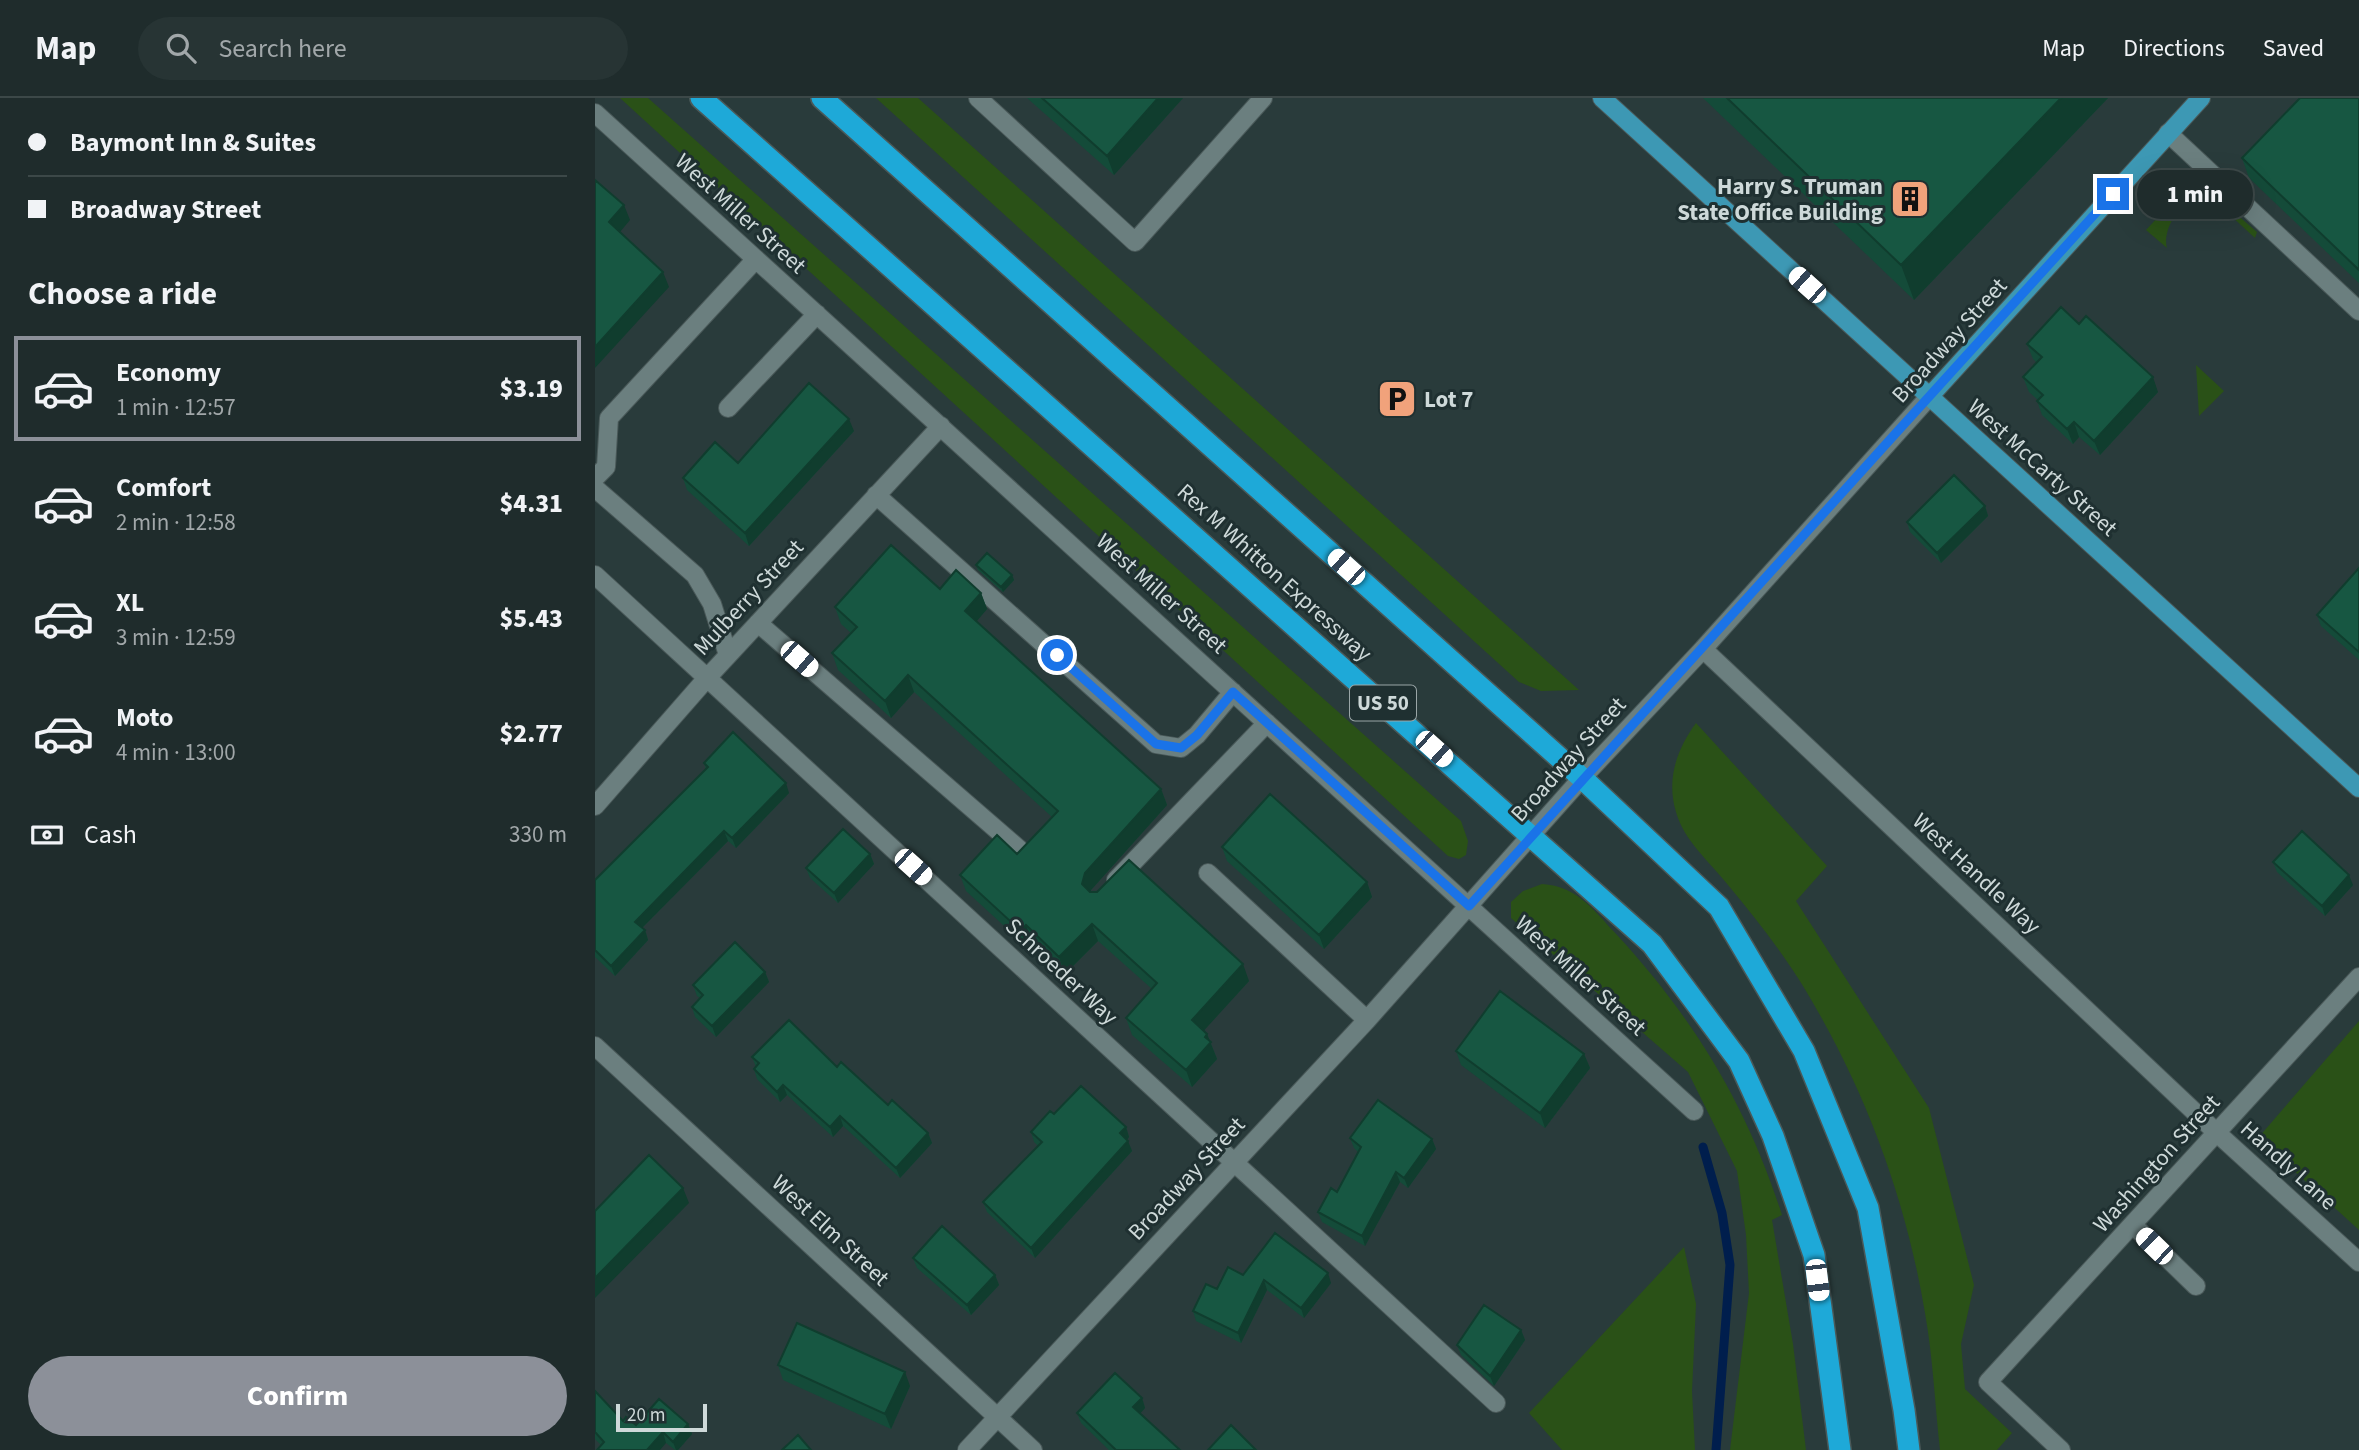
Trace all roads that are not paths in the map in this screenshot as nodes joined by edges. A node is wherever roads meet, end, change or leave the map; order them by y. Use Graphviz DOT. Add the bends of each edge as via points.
graph roads {
  1 [pos="701,98"];
  2 [pos="822,98"];
  3 [pos="978,98"];
  4 [pos="1263,98"];
  5 [pos="1602,98"];
  6 [pos="2201,98"];
  7 [pos="595,113"];
  8 [pos="2168,133"];
  9 [pos="757,259"];
  10 [pos="2359,311"];
  11 [pos="817,314"];
  12 [pos="1929,397"];
  13 [pos="728,408"];
  14 [pos="941,426"];
  15 [pos="595,478"];
  16 [pos="595,488"];
  17 [pos="876,495"];
  18 [pos="595,575"];
  19 [pos="758,623"];
  20 [pos="1703,649"];
  21 [pos="728,655"];
  22 [pos="707,678"];
  23 [pos="1233,692"];
  24 [pos="1268,723"];
  25 [pos="1582,778"];
  26 [pos="2359,788"];
  27 [pos="595,806"];
  28 [pos="1532,836"];
  29 [pos="1019,849"];
  30 [pos="1208,873"];
  31 [pos="1099,898"];
  32 [pos="1469,906"];
  33 [pos="2359,977"];
  34 [pos="1367,1020"];
  35 [pos="595,1046"];
  36 [pos="1694,1111"];
  37 [pos="2217,1133"];
  38 [pos="1234,1163"];
  39 [pos="2133,1225"];
  40 [pos="2359,1262"];
  41 [pos="2196,1286"];
  42 [pos="1496,1403"];
  43 [pos="996,1417"];
  44 [pos="967,1450"];
  45 [pos="1033,1450"];
  46 [pos="1840,1450"];
  47 [pos="1909,1450"];
  48 [pos="2061,1450"];
  1 -- 28 [label="highway, Rex M Whitton Expressway / US 50"];
  2 -- 25 [label="highway"];
  3 -- 4 [label="street" via="1135,242"];
  5 -- 12 [label="main road, West McCarty Street"];
  6 -- 8 [label="main road, Broadway Street"];
  7 -- 9 [label="street, West Miller Street"];
  8 -- 10 [label="street"];
  8 -- 12 [label="main road, Broadway Street"];
  9 -- 11 [label="street, West Miller Street"];
  9 -- 15 [label="street" via="609,418 606,467"];
  11 -- 13 [label="street"];
  11 -- 14 [label="street, West Miller Street"];
  12 -- 20 [label="street, Broadway Street"];
  12 -- 26 [label="main road, West McCarty Street"];
  14 -- 17 [label="street, Mulberry Street"];
  14 -- 23 [label="street, West Miller Street"];
  16 -- 21 [label="street" via="695,575 712,604"];
  17 -- 19 [label="street, Mulberry Street"];
  17 -- 23 [label="street" via="1156,744 1181,748"];
  18 -- 22 [label="street, Schroeder Way"];
  19 -- 21 [label="street, Mulberry Street"];
  19 -- 29 [label="street"];
  20 -- 25 [label="street, Broadway Street"];
  20 -- 37 [label="street, West Handle Way"];
  21 -- 22 [label="street, Mulberry Street"];
  22 -- 27 [label="street, Mulberry Street"];
  22 -- 38 [label="street, Schroeder Way"];
  23 -- 24 [label="street, West Miller Street"];
  24 -- 31 [label="street"];
  24 -- 32 [label="street, West Miller Street"];
  25 -- 28 [label="street, Broadway Street"];
  25 -- 47 [label="highway" via="1719,907 1804,1051 1868,1208"];
  28 -- 32 [label="street, Broadway Street"];
  28 -- 46 [label="highway, Rex M Whitton Expressway / US 50" via="1652,944 1739,1061 1773,1136 1814,1255"];
  30 -- 34 [label="street"];
  32 -- 34 [label="street, Broadway Street"];
  32 -- 36 [label="street, West Miller Street"];
  33 -- 37 [label="street, Washington Street"];
  34 -- 38 [label="street, Broadway Street"];
  35 -- 43 [label="street, West Elm Street"];
  37 -- 39 [label="street, Washington Street"];
  37 -- 40 [label="street, Handly Lane"];
  38 -- 42 [label="street, Schroeder Way"];
  38 -- 43 [label="street, Broadway Street"];
  39 -- 41 [label="street"];
  39 -- 48 [label="street, Washington Street" via="1988,1382"];
  43 -- 44 [label="street, Broadway Street"];
  43 -- 45 [label="street, West Elm Street"];
}
